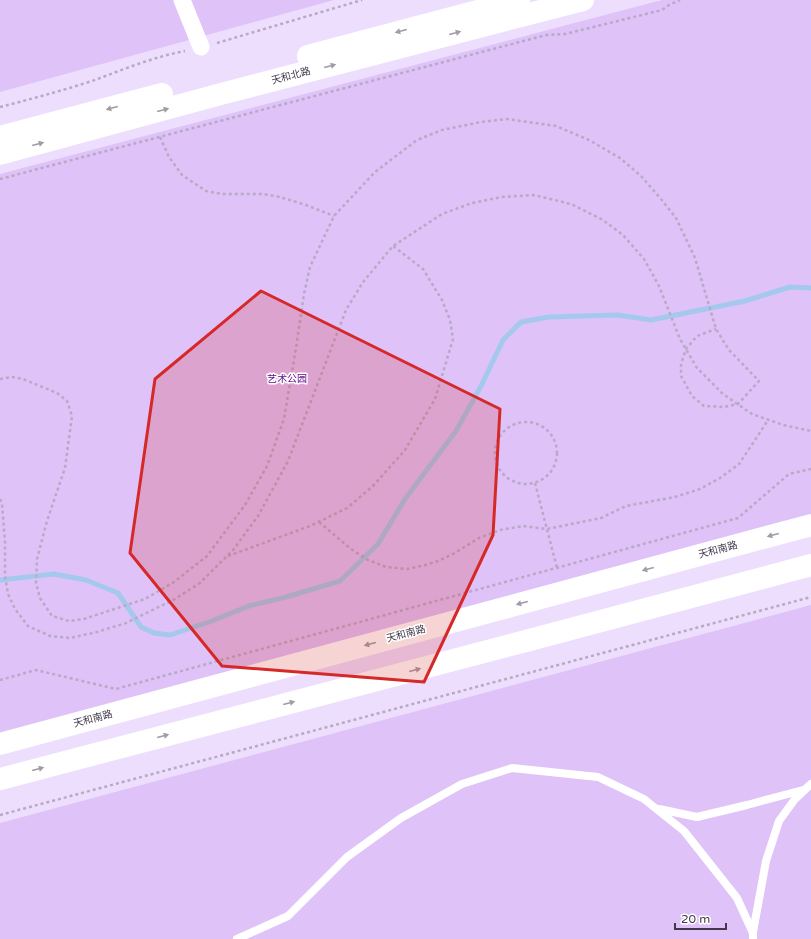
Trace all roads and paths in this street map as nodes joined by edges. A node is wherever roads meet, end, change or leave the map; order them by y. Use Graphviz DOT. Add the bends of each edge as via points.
graph roads {
  1 [pos="182,0"];
  2 [pos="362,0"];
  3 [pos="519,0"];
  4 [pos="583,0"];
  5 [pos="680,0"];
  6 [pos="201,48"];
  7 [pos="0,107"];
  8 [pos="0,137"];
  9 [pos="160,137"];
  10 [pos="0,154"];
  11 [pos="0,180"];
  12 [pos="334,216"];
  13 [pos="393,246"];
  14 [pos="716,329"];
  15 [pos="686,349"];
  16 [pos="0,379"];
  17 [pos="738,404"];
  18 [pos="768,420"];
  19 [pos="811,432"];
  20 [pos="811,469"];
  21 [pos="535,483"];
  22 [pos="0,498"];
  23 [pos="319,522"];
  24 [pos="811,525"];
  25 [pos="547,529"];
  26 [pos="226,557"];
  27 [pos="811,564"];
  28 [pos="557,568"];
  29 [pos="811,596"];
  30 [pos="0,680"];
  31 [pos="0,744"];
  32 [pos="0,779"];
  33 [pos="808,787"];
  34 [pos="656,809"];
  35 [pos="0,815"];
  36 [pos="753,936"];
  37 [pos="237,939"];
  1 -- 6 [label="street"];
  2 -- 6 [label="path"];
  3 -- 8 [label="street, 天和北路, one-way"];
  10 -- 4 [label="street, 天和北路, one-way"];
  5 -- 9 [label="path" via="662,10 565,34 546,35"];
  6 -- 7 [label="path" via="168,54 90,81"];
  9 -- 11 [label="path"];
  9 -- 12 [label="path" via="169,157 182,175 206,191 280,197"];
  12 -- 14 [label="path" via="375,172 417,140 442,130 507,119 556,126 589,140 620,158 641,176 676,218 695,258"];
  12 -- 16 [label="path" via="310,267 284,419 268,466 246,505 207,556 174,582 145,599 84,619 69,621 52,616 40,598 36,583 37,559 65,468 72,416 67,401 57,393 23,379"];
  13 -- 15 [label="path" via="442,214 472,203 502,197 534,195 571,204 603,220 623,235 644,259 659,286"];
  13 -- 23 [label="path" via="423,269 442,300 450,320 453,339 435,399 405,450 373,486 347,508"];
  13 -- 26 [label="path" via="363,282 346,310 288,461 258,516"];
  14 -- 15 [label="path" via="697,336"];
  14 -- 17 [label="path" via="729,350 759,381"];
  15 -- 17 [label="path" via="698,368 723,394"];
  15 -- 17 [label="path" via="681,364 681,376 692,396 704,406 724,407"];
  17 -- 18 [label="path" via="752,414"];
  18 -- 19 [label="path"];
  18 -- 25 [label="path" via="739,464 700,489 675,497 626,506 601,518"];
  20 -- 28 [label="path" via="790,474 738,518"];
  21 -- 21 [label="path" via="513,482 504,476 495,459 498,438 515,424 536,423 546,428 557,444 555,466 549,475"];
  21 -- 25 [label="path"];
  22 -- 26 [label="path" via="8,594 15,609 28,626 50,636 70,638 126,623 175,600 200,583"];
  23 -- 25 [label="path" via="368,560 386,567 407,570 438,561 479,538 500,530 523,526"];
  23 -- 26 [label="path"];
  24 -- 31 [label="street, 天和南路, one-way"];
  25 -- 28 [label="path"];
  32 -- 27 [label="street, one-way"];
  28 -- 30 [label="path" via="116,689 36,670"];
  29 -- 35 [label="path"];
  33 -- 34 [label="lane" via="697,817"];
  33 -- 36 [label="lane" via="795,799 779,821 766,862"];
  34 -- 36 [label="lane" via="684,831 737,898"];
  34 -- 37 [label="lane" via="644,799 598,777 512,768 462,784 401,818 347,857 288,916"];
}
